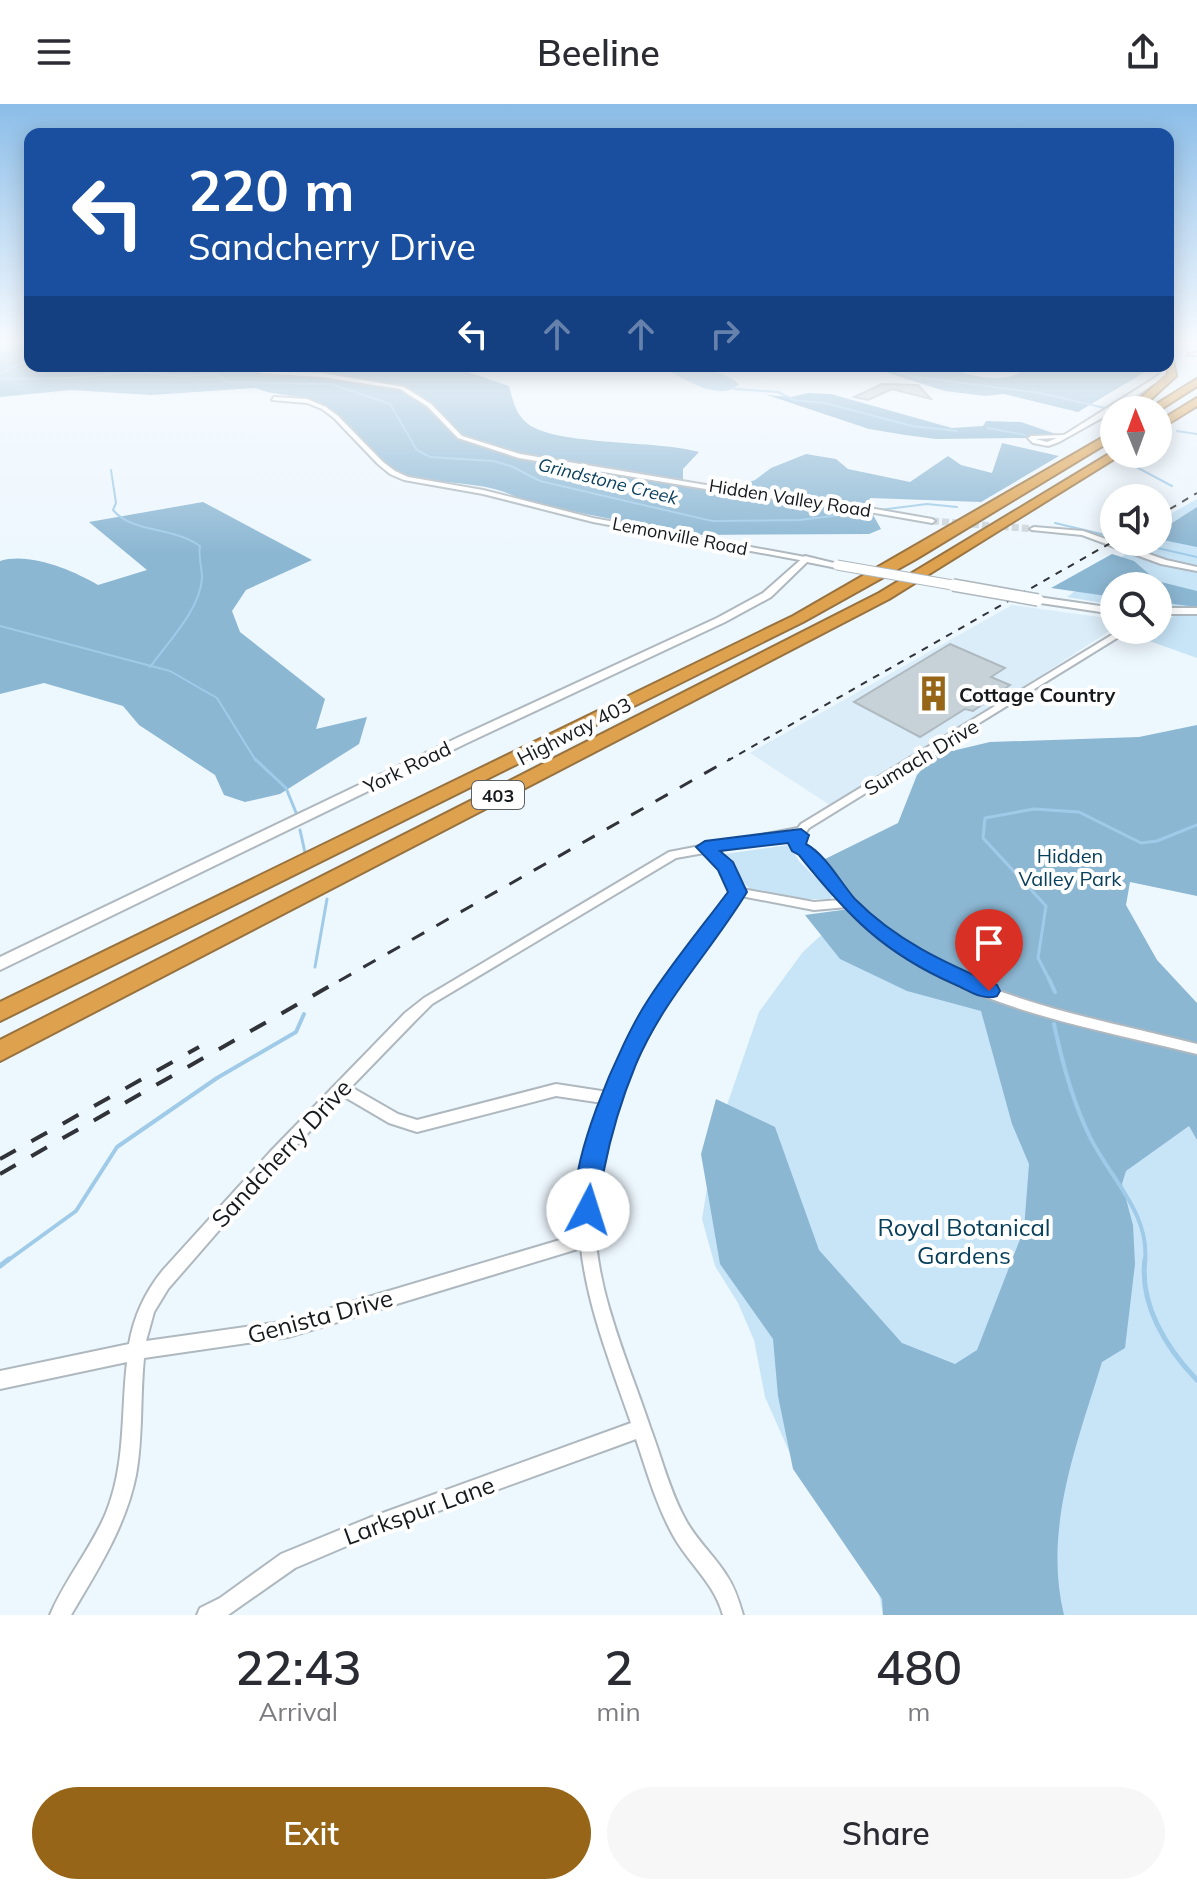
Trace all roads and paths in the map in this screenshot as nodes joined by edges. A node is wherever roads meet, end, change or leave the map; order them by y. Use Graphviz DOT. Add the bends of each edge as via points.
graph roads {
  1 [pos="325,412"];
  2 [pos="435,412"];
  3 [pos="1106,412"];
  4 [pos="1197,412"];
  5 [pos="1172,423"];
  6 [pos="1062,436"];
  7 [pos="1100,436"];
  8 [pos="1100,442"];
  9 [pos="1100,464"];
  10 [pos="1056,469"];
  11 [pos="932,521"];
  12 [pos="1034,529"];
  13 [pos="805,559"];
  14 [pos="1197,569"];
  15 [pos="1100,609"];
  16 [pos="1172,611"];
  17 [pos="1197,611"];
  18 [pos="1104,644"];
  19 [pos="801,833"];
  20 [pos="705,847"];
  21 [pos="738,892"];
  22 [pos="849,903"];
  23 [pos="0,964"];
  24 [pos="0,1012"];
  25 [pos="1197,1049"];
  26 [pos="0,1051"];
  27 [pos="342,1089"];
  28 [pos="614,1099"];
  29 [pos="587,1239"];
  30 [pos="137,1351"];
  31 [pos="0,1380"];
  32 [pos="642,1428"];
  33 [pos="60,1615"];
  34 [pos="207,1615"];
  35 [pos="733,1615"];
  1 -- 13 [label="street, Lemonville Road" via="372,456 406,479"];
  2 -- 11 [label="street, Hidden Valley Road" via="460,437 508,454"];
  3 -- 6 [label="street"];
  4 -- 5 [label="highway"];
  7 -- 10 [label="highway"];
  8 -- 10 [label="highway, Highway 403 / 403"];
  9 -- 26 [label="highway, Highway 403 / 403" via="884,596"];
  10 -- 24 [label="highway, Highway 403 / 403" via="798,619"];
  12 -- 14 [label="street" via="1083,533"];
  13 -- 15 [label="street, Lemonville Road, bridge"];
  13 -- 23 [label="street, York Road" via="767,595 721,620"];
  16 -- 17 [label="street"];
  18 -- 19 [label="street, Sumach Drive"];
  19 -- 20 [label="street, Sandcherry Drive"];
  19 -- 22 [label="street" via="798,847"];
  20 -- 21 [label="street" via="726,867"];
  20 -- 27 [label="street, Sandcherry Drive" via="645,870 428,1001"];
  21 -- 22 [label="street" via="814,906"];
  21 -- 28 [label="street" via="654,1007 625,1063"];
  22 -- 25 [label="street" via="878,931 962,981"];
  27 -- 28 [label="street" via="417,1126 556,1090"];
  27 -- 30 [label="street, Sandcherry Drive" via="157,1291 146,1311"];
  28 -- 29 [label="street" via="589,1182"];
  29 -- 30 [label="street, Genista Drive" via="288,1329"];
  29 -- 32 [label="street" via="610,1341"];
  30 -- 31 [label="street, Genista Drive"];
  30 -- 33 [label="street, Sandcherry Drive" via="133,1428 122,1494 113,1523"];
  32 -- 34 [label="street, Larkspur Lane" via="288,1561"];
  32 -- 35 [label="street" via="684,1537 727,1590"];
}
